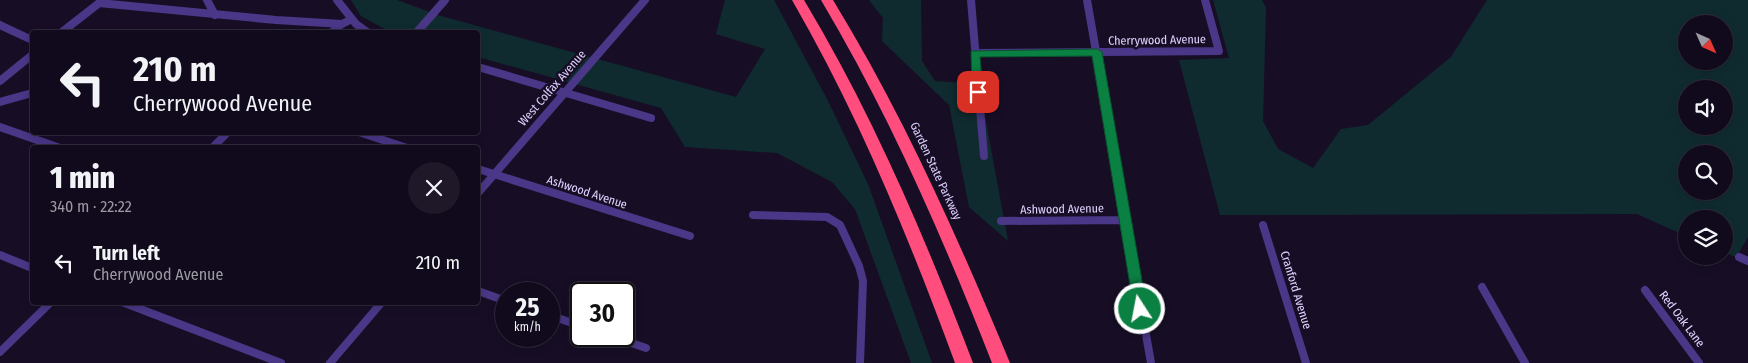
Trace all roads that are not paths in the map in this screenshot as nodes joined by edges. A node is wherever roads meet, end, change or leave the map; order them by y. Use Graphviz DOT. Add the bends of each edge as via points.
graph roads {
  1 [pos="207,0"];
  2 [pos="337,0"];
  3 [pos="445,0"];
  4 [pos="646,0"];
  5 [pos="798,0"];
  6 [pos="827,0"];
  7 [pos="971,0"];
  8 [pos="1087,0"];
  9 [pos="1205,0"];
  10 [pos="101,1"];
  11 [pos="216,14"];
  12 [pos="352,19"];
  13 [pos="342,24"];
  14 [pos="0,25"];
  15 [pos="65,30"];
  16 [pos="334,30"];
  17 [pos="365,30"];
  18 [pos="419,30"];
  19 [pos="30,39"];
  20 [pos="1097,52"];
  21 [pos="975,53"];
  22 [pos="30,57"];
  23 [pos="480,68"];
  24 [pos="0,81"];
  25 [pos="565,92"];
  26 [pos="30,94"];
  27 [pos="0,102"];
  28 [pos="651,118"];
  29 [pos="0,127"];
  30 [pos="225,135"];
  31 [pos="368,135"];
  32 [pos="51,145"];
  33 [pos="215,145"];
  34 [pos="398,145"];
  35 [pos="984,156"];
  36 [pos="480,170"];
  37 [pos="494,174"];
  38 [pos="480,191"];
  39 [pos="753,215"];
  40 [pos="1124,220"];
  41 [pos="1001,221"];
  42 [pos="1263,225"];
  43 [pos="690,236"];
  44 [pos="0,256"];
  45 [pos="1739,257"];
  46 [pos="1748,261"];
  47 [pos="30,267"];
  48 [pos="1482,287"];
  49 [pos="1645,290"];
  50 [pos="480,292"];
  51 [pos="495,297"];
  52 [pos="48,305"];
  53 [pos="130,305"];
  54 [pos="379,305"];
  55 [pos="635,344"];
  56 [pos="646,348"];
  57 [pos="0,352"];
  58 [pos="282,363"];
  59 [pos="330,363"];
  60 [pos="860,363"];
  61 [pos="964,363"];
  62 [pos="1001,363"];
  63 [pos="1151,363"];
  64 [pos="1306,363"];
  65 [pos="1525,363"];
  66 [pos="1698,363"];
  1 -- 11 [label="street"];
  2 -- 12 [label="street"];
  3 -- 18 [label="street"];
  4 -- 25 [label="street, West Colfax Avenue"];
  5 -- 61 [label="highway" via="849,90 886,167"];
  6 -- 62 [label="highway, Garden State Parkway" via="877,85 909,148 961,262"];
  7 -- 21 [label="street"];
  8 -- 20 [label="street"];
  9 -- 20 [label="street, Cherrywood Avenue" via="1219,51"];
  10 -- 11 [label="street"];
  10 -- 15 [label="street"];
  11 -- 13 [label="street"];
  12 -- 13 [label="street"];
  12 -- 17 [label="street"];
  13 -- 16 [label="street"];
  14 -- 19 [label="street"];
  20 -- 21 [label="street, Cherrywood Avenue"];
  20 -- 40 [label="street"];
  21 -- 35 [label="street"];
  22 -- 24 [label="street"];
  23 -- 25 [label="street"];
  25 -- 28 [label="street"];
  25 -- 37 [label="street, West Colfax Avenue"];
  26 -- 27 [label="street"];
  29 -- 32 [label="street"];
  30 -- 33 [label="street"];
  31 -- 34 [label="street"];
  36 -- 37 [label="street, Ashwood Avenue"];
  37 -- 38 [label="street, West Colfax Avenue"];
  37 -- 43 [label="street, Ashwood Avenue"];
  39 -- 60 [label="street" via="826,217 840,224 863,281"];
  40 -- 41 [label="street, Ashwood Avenue"];
  40 -- 63 [label="street"];
  42 -- 64 [label="street, Cranford Avenue"];
  44 -- 47 [label="street"];
  45 -- 46 [label="street"];
  48 -- 65 [label="street"];
  49 -- 66 [label="street, Red Oak Lane"];
  50 -- 51 [label="street"];
  52 -- 57 [label="street"];
  53 -- 58 [label="street"];
  54 -- 59 [label="street"];
  55 -- 56 [label="street"];
}
